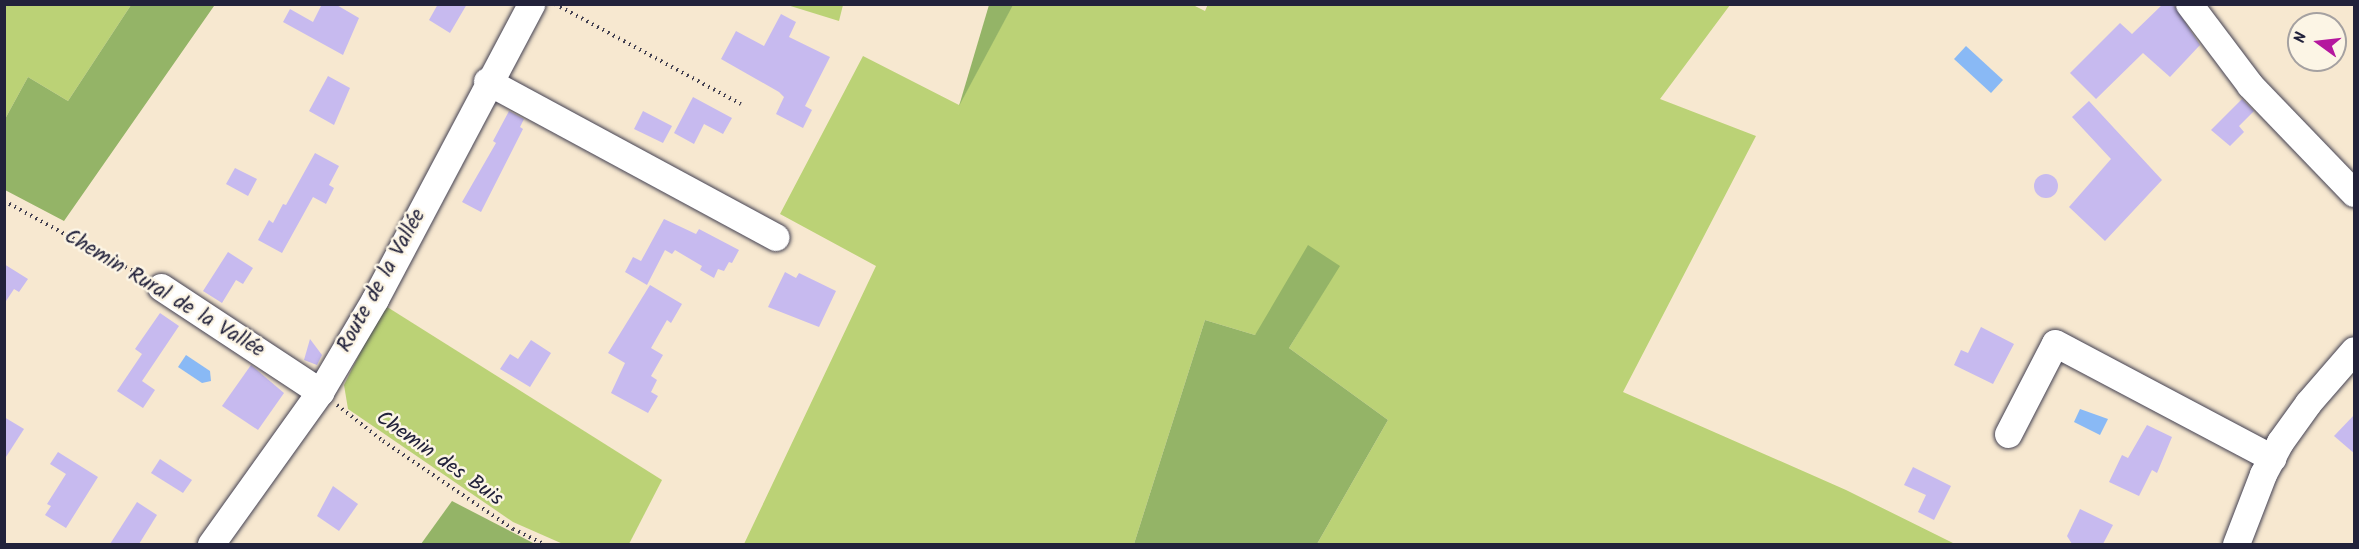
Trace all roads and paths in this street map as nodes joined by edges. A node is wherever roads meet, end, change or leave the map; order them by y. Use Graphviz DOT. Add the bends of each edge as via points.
graph roads {
  1 [pos="531,4"];
  2 [pos="555,4"];
  3 [pos="2189,4"];
  4 [pos="487,81"];
  5 [pos="741,104"];
  6 [pos="2355,193"];
  7 [pos="4,201"];
  8 [pos="777,237"];
  9 [pos="161,287"];
  10 [pos="2355,350"];
  11 [pos="320,392"];
  12 [pos="2008,434"];
  13 [pos="2272,458"];
  14 [pos="211,544"];
  15 [pos="544,544"];
  16 [pos="2236,544"];
  1 -- 4 [label="street, Route de la Vallée"];
  2 -- 5 [label="path"];
  3 -- 6 [label="street" via="2250,85"];
  4 -- 8 [label="street"];
  4 -- 11 [label="street, Route de la Vallée" via="375,299"];
  7 -- 9 [label="path, Chemin Rural de la Vallée"];
  9 -- 11 [label="street, Chemin Rural de la Vallée"];
  10 -- 13 [label="street" via="2308,403"];
  11 -- 14 [label="street, Route de la Vallée"];
  11 -- 15 [label="path, Chemin des Buis" via="383,441 513,529"];
  12 -- 13 [label="street" via="2055,343"];
  13 -- 16 [label="street"];
}
